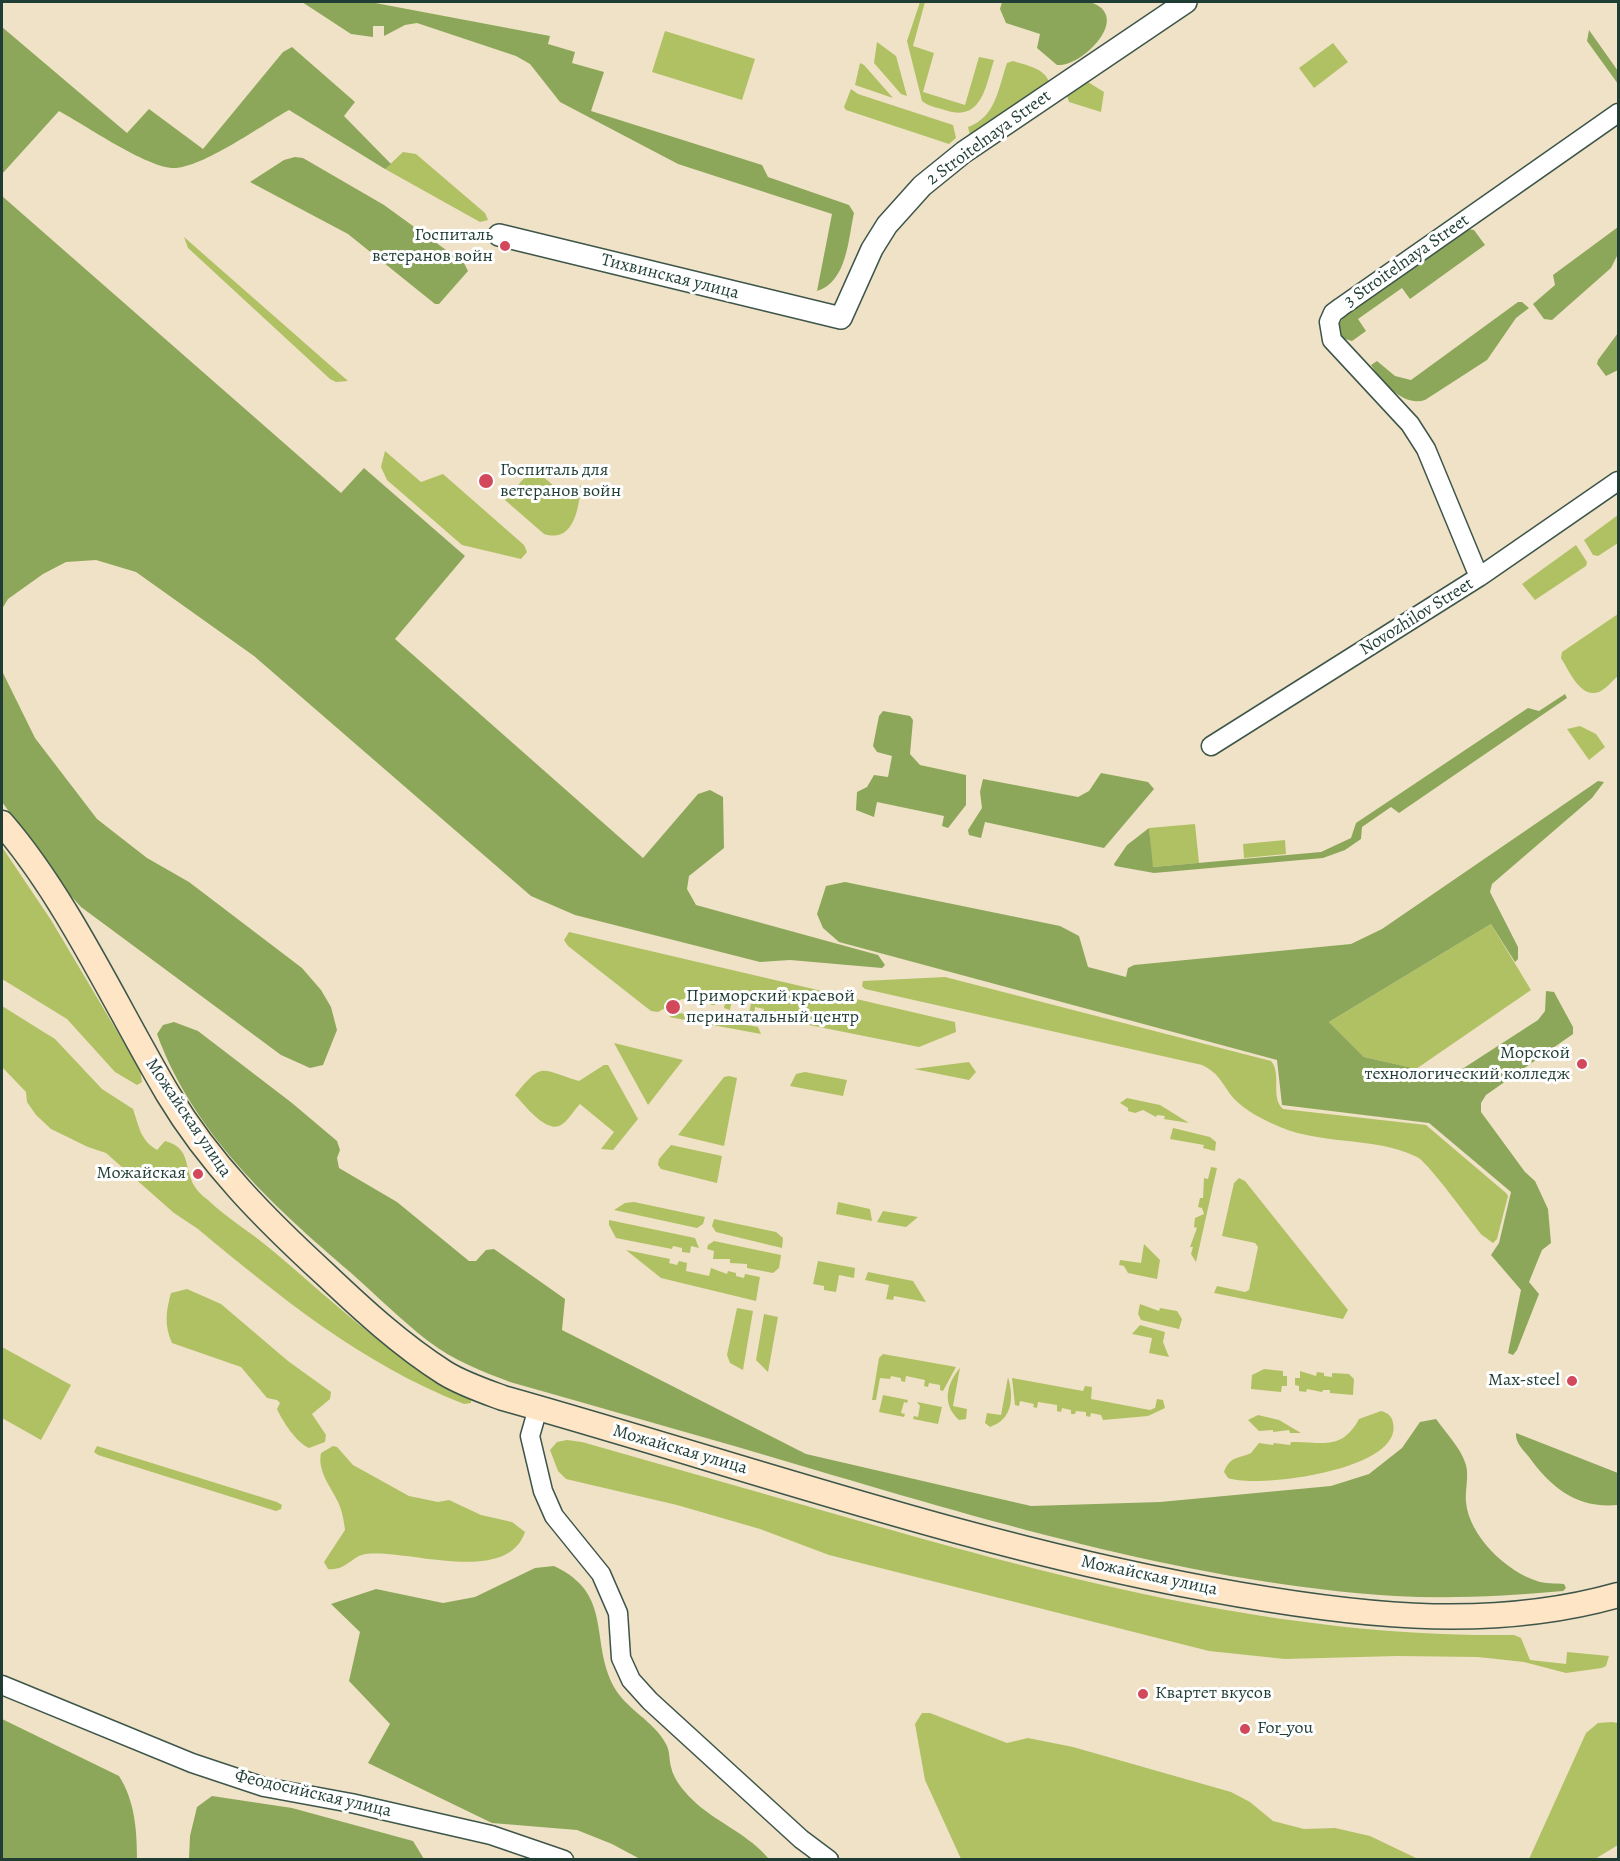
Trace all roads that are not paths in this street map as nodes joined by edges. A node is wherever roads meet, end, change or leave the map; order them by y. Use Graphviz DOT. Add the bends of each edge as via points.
graph roads {
  1 [pos="1186,2"];
  2 [pos="1618,113"];
  3 [pos="499,235"];
  4 [pos="841,318"];
  5 [pos="1618,481"];
  6 [pos="1479,578"];
  7 [pos="1211,746"];
  8 [pos="2,823"];
  9 [pos="538,1408"];
  10 [pos="1618,1595"];
  11 [pos="2,1685"];
  12 [pos="564,1860"];
  13 [pos="830,1860"];
  1 -- 4 [label="street, 2 Stroitelnaya Street" via="964,152 922,186 886,225"];
  2 -- 6 [label="street, 3 Stroitelnaya Street" via="1341,307 1329,322 1337,348 1410,424 1426,449"];
  3 -- 4 [label="street, Тихвинская улица"];
  5 -- 6 [label="street, Novozhilov Street"];
  6 -- 7 [label="street, Novozhilov Street"];
  8 -- 9 [label="main road, Можайская улица" via="63,912 170,1096 215,1163 242,1194 354,1300 421,1356 463,1383"];
  9 -- 10 [label="main road, Можайская улица" via="959,1531 1121,1573 1274,1601 1396,1616 1468,1617 1537,1613"];
  9 -- 13 [label="street" via="530,1436 543,1491 554,1516 601,1574 618,1613 621,1658 631,1680 792,1831"];
  11 -- 12 [label="street, Феодосийская улица" via="192,1763 264,1787 491,1835"];
}
